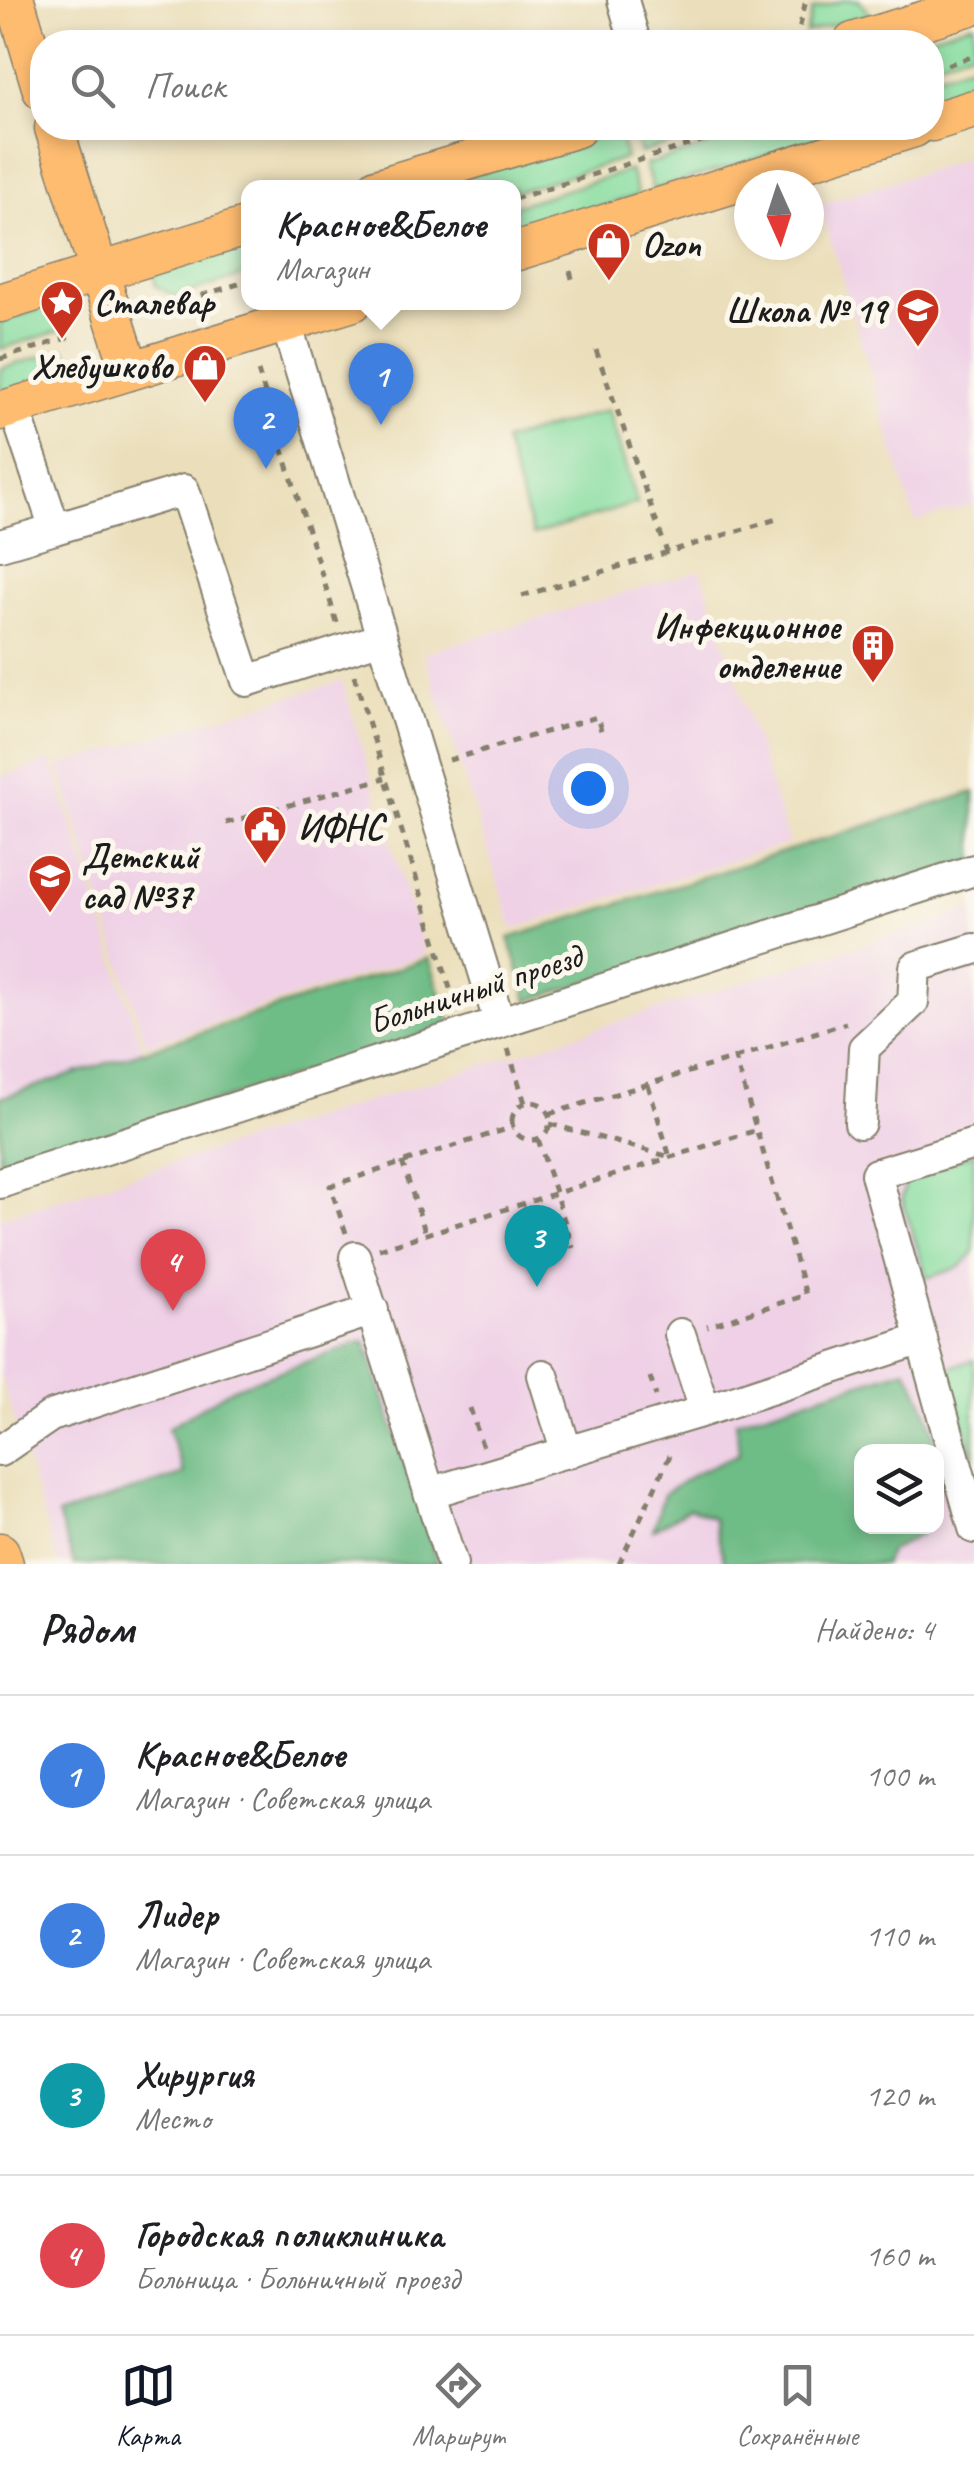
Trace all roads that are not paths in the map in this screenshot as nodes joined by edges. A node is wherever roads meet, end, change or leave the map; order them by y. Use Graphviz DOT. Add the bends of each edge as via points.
graph roads {
  1 [pos="14,0"];
  2 [pos="623,0"];
  3 [pos="974,5"];
  4 [pos="632,30"];
  5 [pos="892,30"];
  6 [pos="30,51"];
  7 [pos="974,109"];
  8 [pos="944,118"];
  9 [pos="58,140"];
  10 [pos="537,140"];
  11 [pos="875,140"];
  12 [pos="404,180"];
  13 [pos="241,228"];
  14 [pos="521,250"];
  15 [pos="99,271"];
  16 [pos="0,303"];
  17 [pos="327,310"];
  18 [pos="286,323"];
  19 [pos="130,370"];
  20 [pos="7,409"];
  21 [pos="55,528"];
  22 [pos="0,544"];
  23 [pos="382,638"];
  24 [pos="974,870"];
  25 [pos="974,949"];
  26 [pos="499,1021"];
  27 [pos="974,1144"];
  28 [pos="876,1174"];
  29 [pos="0,1183"];
  30 [pos="354,1256"];
  31 [pos="373,1310"];
  32 [pos="680,1334"];
  33 [pos="922,1339"];
  34 [pos="542,1376"];
  35 [pos="699,1412"];
  36 [pos="0,1451"];
  37 [pos="568,1453"];
  38 [pos="429,1493"];
  39 [pos="974,1528"];
  40 [pos="0,1552"];
  41 [pos="4,1564"];
  42 [pos="452,1564"];
  1 -- 6 [label="main road"];
  2 -- 4 [label="street"];
  3 -- 5 [label="main road"];
  7 -- 8 [label="main road"];
  9 -- 15 [label="main road"];
  10 -- 12 [label="main road"];
  11 -- 14 [label="main road"];
  13 -- 15 [label="main road"];
  15 -- 16 [label="main road"];
  15 -- 19 [label="main road"];
  17 -- 18 [label="main road"];
  18 -- 19 [label="main road"];
  18 -- 23 [label="street"];
  19 -- 20 [label="main road"];
  20 -- 21 [label="street"];
  21 -- 22 [label="street"];
  21 -- 23 [label="street" via="184,490 247,681"];
  23 -- 26 [label="street"];
  24 -- 26 [label="street, Больничный проезд"];
  25 -- 28 [label="street" via="915,967 913,1002 864,1048 863,1132"];
  26 -- 29 [label="street, Больничный проезд"];
  27 -- 28 [label="street"];
  28 -- 33 [label="street"];
  30 -- 31 [label="street"];
  31 -- 36 [label="street" via="51,1416"];
  31 -- 38 [label="street"];
  32 -- 35 [label="street"];
  33 -- 35 [label="street"];
  33 -- 39 [label="street"];
  34 -- 37 [label="street"];
  35 -- 37 [label="street"];
  37 -- 38 [label="street"];
  38 -- 42 [label="street"];
  40 -- 41 [label="main road"];
}
